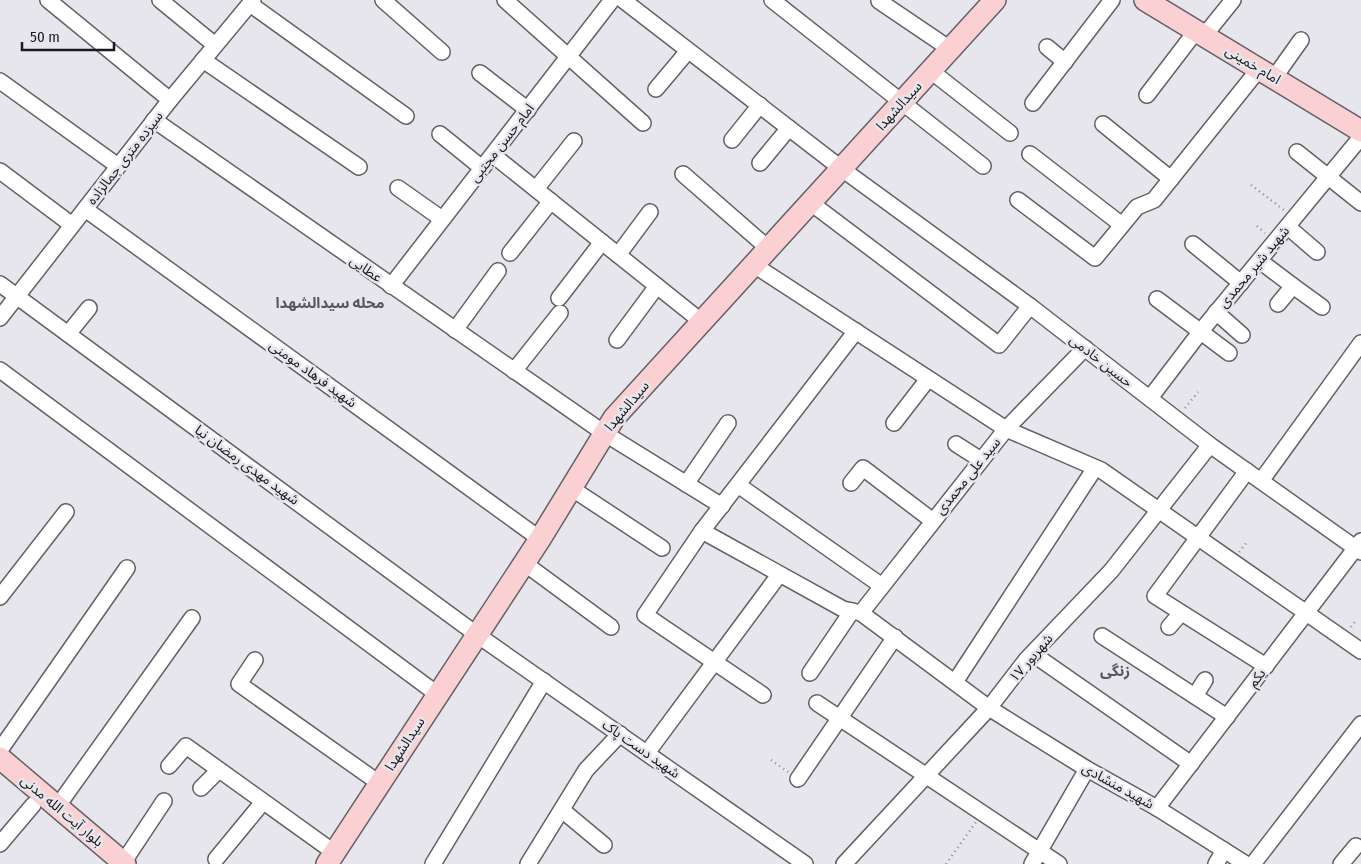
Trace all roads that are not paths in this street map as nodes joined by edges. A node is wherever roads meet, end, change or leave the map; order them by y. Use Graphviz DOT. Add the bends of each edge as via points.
graph roads {
  1 [pos="48,0"];
  2 [pos="160,0"];
  3 [pos="383,0"];
  4 [pos="505,0"];
  5 [pos="612,0"];
  6 [pos="623,0"];
  7 [pos="772,0"];
  8 [pos="993,0"];
  9 [pos="1112,0"];
  10 [pos="1145,0"];
  11 [pos="1233,0"];
  12 [pos="879,1"];
  13 [pos="251,2"];
  14 [pos="1200,34"];
  15 [pos="1301,40"];
  16 [pos="216,45"];
  17 [pos="1047,47"];
  18 [pos="950,49"];
  19 [pos="688,50"];
  20 [pos="442,52"];
  21 [pos="570,57"];
  22 [pos="203,60"];
  23 [pos="1065,62"];
  24 [pos="930,71"];
  25 [pos="480,73"];
  26 [pos="1266,73"];
  27 [pos="0,81"];
  28 [pos="656,89"];
  29 [pos="1147,95"];
  30 [pos="170,100"];
  31 [pos="902,103"];
  32 [pos="1033,103"];
  33 [pos="760,105"];
  34 [pos="528,110"];
  35 [pos="406,116"];
  36 [pos="154,120"];
  37 [pos="643,122"];
  38 [pos="1103,124"];
  39 [pos="790,128"];
  40 [pos="1361,131"];
  41 [pos="1010,133"];
  42 [pos="440,134"];
  43 [pos="1361,137"];
  44 [pos="732,140"];
  45 [pos="574,141"];
  46 [pos="1297,152"];
  47 [pos="1030,154"];
  48 [pos="493,155"];
  49 [pos="760,163"];
  50 [pos="118,166"];
  51 [pos="983,166"];
  52 [pos="359,167"];
  53 [pos="482,168"];
  54 [pos="842,169"];
  55 [pos="0,171"];
  56 [pos="683,174"];
  57 [pos="1329,178"];
  58 [pos="1171,179"];
  59 [pos="398,188"];
  60 [pos="536,189"];
  61 [pos="1018,200"];
  62 [pos="551,201"];
  63 [pos="1361,202"];
  64 [pos="811,204"];
  65 [pos="85,209"];
  66 [pos="650,212"];
  67 [pos="442,219"];
  68 [pos="1291,223"];
  69 [pos="72,225"];
  70 [pos="1122,225"];
  71 [pos="602,242"];
  72 [pos="1193,244"];
  73 [pos="769,249"];
  74 [pos="1317,252"];
  75 [pos="510,253"];
  76 [pos="618,254"];
  77 [pos="1260,261"];
  78 [pos="754,265"];
  79 [pos="498,271"];
  80 [pos="1241,283"];
  81 [pos="0,284"];
  82 [pos="390,286"];
  83 [pos="657,286"];
  84 [pos="1293,286"];
  85 [pos="17,296"];
  86 [pos="1157,299"];
  87 [pos="1278,304"];
  88 [pos="1030,306"];
  89 [pos="1322,307"];
  90 [pos="89,308"];
  91 [pos="1216,312"];
  92 [pos="0,318"];
  93 [pos="702,322"];
  94 [pos="455,330"];
  95 [pos="856,331"];
  96 [pos="1201,331"];
  97 [pos="68,334"];
  98 [pos="1242,335"];
  99 [pos="617,340"];
  100 [pos="1361,343"];
  101 [pos="1085,348"];
  102 [pos="1229,354"];
  103 [pos="0,370"];
  104 [pos="514,371"];
  105 [pos="928,378"];
  106 [pos="1150,398"];
  107 [pos="728,423"];
  108 [pos="894,423"];
  109 [pos="1006,429"];
  110 [pos="604,434"];
  111 [pos="956,444"];
  112 [pos="1210,446"];
  113 [pos="981,460"];
  114 [pos="1095,468"];
  115 [pos="1247,471"];
  116 [pos="1261,481"];
  117 [pos="851,483"];
  118 [pos="686,484"];
  119 [pos="738,485"];
  120 [pos="571,488"];
  121 [pos="722,506"];
  122 [pos="1159,511"];
  123 [pos="66,512"];
  124 [pos="933,521"];
  125 [pos="702,531"];
  126 [pos="1197,537"];
  127 [pos="540,539"];
  128 [pos="1359,547"];
  129 [pos="662,548"];
  130 [pos="524,563"];
  131 [pos="127,568"];
  132 [pos="778,575"];
  133 [pos="882,586"];
  134 [pos="0,597"];
  135 [pos="856,612"];
  136 [pos="1181,612"];
  137 [pos="1307,613"];
  138 [pos="192,618"];
  139 [pos="611,627"];
  140 [pos="1169,628"];
  141 [pos="476,634"];
  142 [pos="1102,636"];
  143 [pos="895,638"];
  144 [pos="1361,651"];
  145 [pos="1033,654"];
  146 [pos="255,660"];
  147 [pos="715,662"];
  148 [pos="1266,666"];
  149 [pos="810,673"];
  150 [pos="1205,680"];
  151 [pos="544,681"];
  152 [pos="955,682"];
  153 [pos="437,694"];
  154 [pos="763,695"];
  155 [pos="1194,696"];
  156 [pos="817,703"];
  157 [pos="989,708"];
  158 [pos="1227,717"];
  159 [pos="840,718"];
  160 [pos="1361,724"];
  161 [pos="620,734"];
  162 [pos="0,750"];
  163 [pos="647,753"];
  164 [pos="0,758"];
  165 [pos="1192,764"];
  166 [pos="169,766"];
  167 [pos="218,770"];
  168 [pos="1087,770"];
  169 [pos="925,777"];
  170 [pos="0,778"];
  171 [pos="798,779"];
  172 [pos="379,783"];
  173 [pos="201,788"];
  174 [pos="164,801"];
  175 [pos="263,802"];
  176 [pos="33,805"];
  177 [pos="57,807"];
  178 [pos="1158,808"];
  179 [pos="562,810"];
  180 [pos="0,844"];
  181 [pos="604,845"];
  182 [pos="1356,846"];
  183 [pos="1224,850"];
  184 [pos="331,858"];
  185 [pos="1036,858"];
  186 [pos="216,859"];
  187 [pos="534,862"];
  188 [pos="117,864"];
  189 [pos="433,864"];
  190 [pos="805,864"];
  191 [pos="844,864"];
  192 [pos="1058,864"];
  193 [pos="1216,864"];
  194 [pos="1246,864"];
  195 [pos="1253,864"];
  196 [pos="1341,864"];
  1 -- 30 [label="street"];
  2 -- 16 [label="street"];
  3 -- 20 [label="street"];
  4 -- 21 [label="street"];
  5 -- 21 [label="street, امام حسن مجتبی"];
  6 -- 19 [label="street, حسین خادمی"];
  7 -- 31 [label="street"];
  8 -- 18 [label="street, سیدالشهدا"];
  9 -- 23 [label="street"];
  10 -- 14 [label="street, امام خمینی"];
  11 -- 14 [label="street"];
  12 -- 18 [label="street"];
  13 -- 16 [label="street, سیزده متری جمالزاده"];
  13 -- 35 [label="street"];
  14 -- 26 [label="street, امام خمینی"];
  14 -- 29 [label="street"];
  15 -- 26 [label="street"];
  16 -- 22 [label="street, سیزده متری جمالزاده"];
  17 -- 23 [label="street"];
  18 -- 24 [label="street, سیدالشهدا"];
  19 -- 28 [label="street"];
  19 -- 33 [label="street, حسین خادمی"];
  21 -- 34 [label="street, امام حسن مجتبی"];
  21 -- 37 [label="street"];
  22 -- 30 [label="street, سیزده متری جمالزاده"];
  22 -- 52 [label="street"];
  23 -- 32 [label="street"];
  24 -- 31 [label="street, سیدالشهدا"];
  24 -- 41 [label="street"];
  25 -- 34 [label="street"];
  26 -- 40 [label="street, امام خمینی"];
  26 -- 58 [label="street"];
  27 -- 50 [label="street"];
  30 -- 36 [label="street, سیزده متری جمالزاده"];
  31 -- 51 [label="street"];
  31 -- 54 [label="street, سیدالشهدا"];
  33 -- 39 [label="street, حسین خادمی"];
  33 -- 44 [label="street"];
  34 -- 48 [label="street, امام حسن مجتبی"];
  36 -- 50 [label="street, سیزده متری جمالزاده"];
  36 -- 82 [label="street, عطایی"];
  38 -- 58 [label="street"];
  39 -- 49 [label="street"];
  39 -- 54 [label="street, حسین خادمی"];
  42 -- 53 [label="street"];
  43 -- 57 [label="street, شهید شیر محمدی"];
  45 -- 60 [label="street"];
  46 -- 57 [label="street"];
  47 -- 70 [label="street"];
  48 -- 53 [label="street, امام حسن مجتبی"];
  48 -- 60 [label="street"];
  50 -- 65 [label="street, سیزده متری جمالزاده"];
  53 -- 67 [label="street, امام حسن مجتبی"];
  54 -- 64 [label="street, سیدالشهدا"];
  54 -- 88 [label="street, حسین خادمی"];
  55 -- 69 [label="street"];
  56 -- 73 [label="street"];
  57 -- 63 [label="street"];
  57 -- 68 [label="street, شهید شیر محمدی"];
  58 -- 70 [label="street" via="1154,200 1137,207"];
  59 -- 67 [label="street"];
  60 -- 62 [label="street"];
  61 -- 70 [label="street" via="1095,258"];
  62 -- 71 [label="street"];
  62 -- 75 [label="street"];
  64 -- 73 [label="street, سیدالشهدا"];
  64 -- 88 [label="street" via="999,345"];
  65 -- 69 [label="street, سیزده متری جمالزاده"];
  65 -- 127 [label="street, شهید فرهاد مومنی"];
  66 -- 76 [label="street"];
  67 -- 82 [label="street, امام حسن مجتبی"];
  68 -- 74 [label="street"];
  68 -- 77 [label="street, شهید شیر محمدی"];
  69 -- 85 [label="street, سیزده متری جمالزاده"];
  71 -- 76 [label="street"];
  71 -- 104 [label="street"];
  72 -- 80 [label="street"];
  73 -- 78 [label="street, سیدالشهدا"];
  76 -- 83 [label="street"];
  77 -- 80 [label="street, شهید شیر محمدی"];
  77 -- 84 [label="street"];
  78 -- 93 [label="street, سیدالشهدا"];
  78 -- 95 [label="street"];
  79 -- 94 [label="street"];
  80 -- 91 [label="street, شهید شیر محمدی"];
  81 -- 85 [label="street, شهید مهدی رمضان نیا"];
  82 -- 94 [label="street, عطایی"];
  83 -- 93 [label="street"];
  83 -- 99 [label="street"];
  84 -- 87 [label="street"];
  84 -- 89 [label="street"];
  85 -- 92 [label="street, سیزده متری جمالزاده"];
  85 -- 97 [label="street, شهید مهدی رمضان نیا"];
  86 -- 96 [label="street"];
  88 -- 101 [label="street, حسین خادمی"];
  90 -- 97 [label="street"];
  91 -- 96 [label="street, شهید شیر محمدی"];
  91 -- 98 [label="street"];
  93 -- 110 [label="street, سیدالشهدا" via="633,396"];
  94 -- 104 [label="street, عطایی"];
  95 -- 105 [label="street"];
  95 -- 119 [label="street"];
  96 -- 102 [label="street"];
  96 -- 106 [label="street, شهید شیر محمدی"];
  97 -- 141 [label="street, شهید مهدی رمضان نیا"];
  100 -- 116 [label="street"];
  101 -- 106 [label="street, حسین خادمی"];
  101 -- 109 [label="street, سید علی محمدی"];
  103 -- 153 [label="street"];
  104 -- 110 [label="street, عطایی"];
  105 -- 108 [label="street"];
  105 -- 109 [label="street"];
  106 -- 112 [label="street, حسین خادمی"];
  107 -- 118 [label="street"];
  109 -- 113 [label="street, سید علی محمدی"];
  109 -- 114 [label="street"];
  110 -- 118 [label="street, عطایی"];
  110 -- 120 [label="street, سیدالشهدا"];
  111 -- 113 [label="street"];
  112 -- 115 [label="street, حسین خادمی"];
  112 -- 122 [label="street, ۱۷ شهریور"];
  113 -- 124 [label="street, سید علی محمدی"];
  114 -- 122 [label="street"];
  114 -- 152 [label="street"];
  115 -- 116 [label="street, حسین خادمی"];
  115 -- 126 [label="street"];
  116 -- 128 [label="street, حسین خادمی"];
  117 -- 124 [label="street" via="863,468"];
  118 -- 121 [label="street, عطایی"];
  119 -- 121 [label="street"];
  119 -- 133 [label="street"];
  120 -- 127 [label="street, سیدالشهدا"];
  120 -- 129 [label="street"];
  121 -- 125 [label="street"];
  122 -- 126 [label="street"];
  122 -- 145 [label="street, ۱۷ شهریور" via="1111,572"];
  123 -- 134 [label="street"];
  124 -- 133 [label="street, سید علی محمدی"];
  125 -- 132 [label="street, شهید منشادی"];
  125 -- 147 [label="street" via="645,615"];
  126 -- 136 [label="street" via="1155,596"];
  126 -- 137 [label="street"];
  127 -- 130 [label="street, سیدالشهدا"];
  128 -- 137 [label="street, یکم"];
  130 -- 139 [label="street"];
  130 -- 141 [label="street, سیدالشهدا"];
  131 -- 162 [label="street"];
  132 -- 135 [label="street, شهید منشادی" via="843,610"];
  132 -- 147 [label="street"];
  133 -- 135 [label="street, سید علی محمدی"];
  135 -- 143 [label="street, شهید منشادی"];
  135 -- 149 [label="street, سید علی محمدی"];
  136 -- 140 [label="street"];
  136 -- 148 [label="street"];
  137 -- 144 [label="street"];
  137 -- 148 [label="street, یکم"];
  138 -- 177 [label="street"];
  141 -- 151 [label="street, شهید دست پاک"];
  141 -- 153 [label="street, سیدالشهدا"];
  142 -- 155 [label="street"];
  143 -- 152 [label="street, شهید منشادی"];
  143 -- 159 [label="street"];
  145 -- 157 [label="street, ۱۷ شهریور"];
  145 -- 165 [label="street"];
  146 -- 172 [label="street" via="239,684"];
  147 -- 154 [label="street"];
  147 -- 163 [label="street"];
  148 -- 158 [label="street, یکم"];
  150 -- 155 [label="street"];
  151 -- 161 [label="street, شهید دست پاک"];
  151 -- 189 [label="street"];
  152 -- 157 [label="street, شهید منشادی"];
  153 -- 172 [label="street, سیدالشهدا"];
  155 -- 158 [label="street"];
  156 -- 159 [label="street"];
  157 -- 168 [label="street, شهید منشادی"];
  157 -- 169 [label="street, ۱۷ شهریور"];
  158 -- 165 [label="street, یکم"];
  159 -- 169 [label="street"];
  159 -- 171 [label="street"];
  160 -- 195 [label="street"];
  161 -- 163 [label="street, شهید دست پاک"];
  161 -- 179 [label="street" via="586,770"];
  163 -- 190 [label="street, شهید دست پاک"];
  164 -- 177 [label="street, بلوار آیت الله مدنی"];
  165 -- 178 [label="street, یکم"];
  166 -- 167 [label="street" via="186,746"];
  167 -- 173 [label="street"];
  167 -- 175 [label="street"];
  168 -- 178 [label="street, شهید منشادی"];
  168 -- 185 [label="street"];
  169 -- 185 [label="street" via="982,814"];
  169 -- 191 [label="street, ۱۷ شهریور"];
  170 -- 176 [label="street, بلوار آیت الله مدنی"];
  172 -- 184 [label="street, سیدالشهدا"];
  174 -- 188 [label="street"];
  175 -- 184 [label="street"];
  175 -- 186 [label="street"];
  176 -- 180 [label="street"];
  176 -- 188 [label="street, بلوار آیت الله مدنی"];
  177 -- 188 [label="street, بلوار آیت الله مدنی"];
  178 -- 183 [label="street, شهید منشادی"];
  179 -- 181 [label="street"];
  179 -- 187 [label="street"];
  182 -- 196 [label="street"];
  183 -- 193 [label="street"];
  183 -- 194 [label="street, شهید منشادی"];
  185 -- 192 [label="street"];
}
